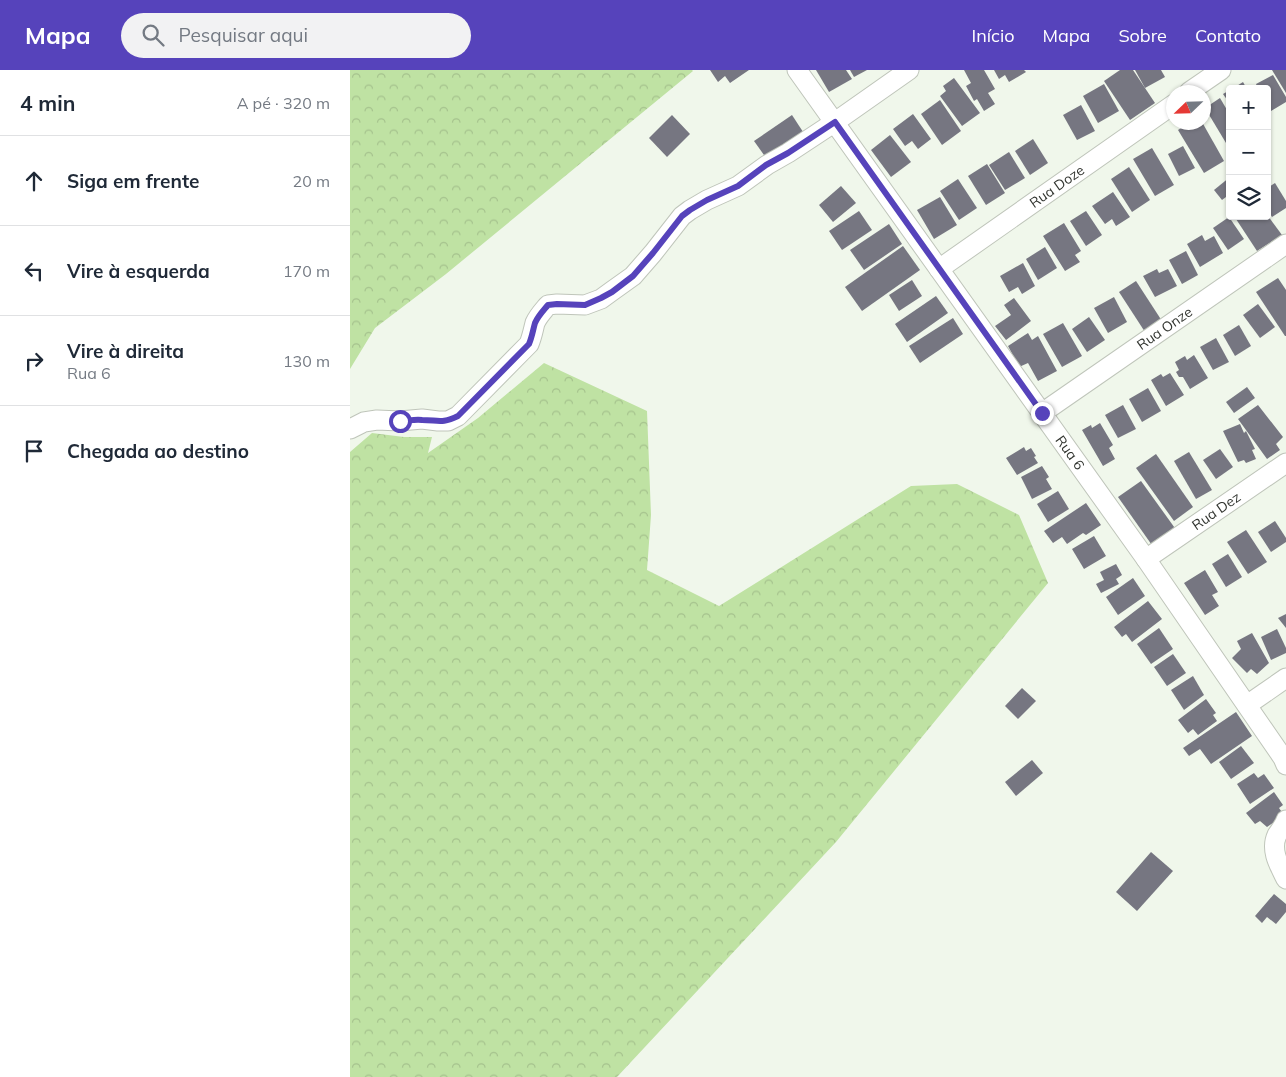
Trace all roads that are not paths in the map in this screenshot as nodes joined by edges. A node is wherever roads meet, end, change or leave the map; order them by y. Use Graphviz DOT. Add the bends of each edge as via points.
graph roads {
  1 [pos="797,70"];
  2 [pos="909,70"];
  3 [pos="1221,70"];
  4 [pos="1199,85"];
  5 [pos="1166,110"];
  6 [pos="835,122"];
  7 [pos="1286,244"];
  8 [pos="939,269"];
  9 [pos="1042,413"];
  10 [pos="350,428"];
  11 [pos="1286,463"];
  12 [pos="1146,559"];
  13 [pos="1286,678"];
  14 [pos="1248,705"];
  15 [pos="1286,765"];
  16 [pos="1286,820"];
  17 [pos="1286,879"];
  1 -- 6 [label="street, Rua 6"];
  2 -- 6 [label="street"];
  3 -- 4 [label="street"];
  5 -- 8 [label="street, Rua Doze"];
  6 -- 8 [label="street, Rua 6"];
  6 -- 10 [label="street" via="738,186 682,216 633,276 612,292 585,305 548,305 538,316 529,344 458,416 438,422 377,420"];
  7 -- 9 [label="street, Rua Onze"];
  8 -- 9 [label="street, Rua 6"];
  9 -- 12 [label="street, Rua 6"];
  11 -- 12 [label="street, Rua Dez"];
  12 -- 14 [label="street, Rua 6"];
  13 -- 14 [label="street"];
  14 -- 15 [label="street, Rua 6"];
  16 -- 17 [label="street" via="1274,846 1276,859"];
}
